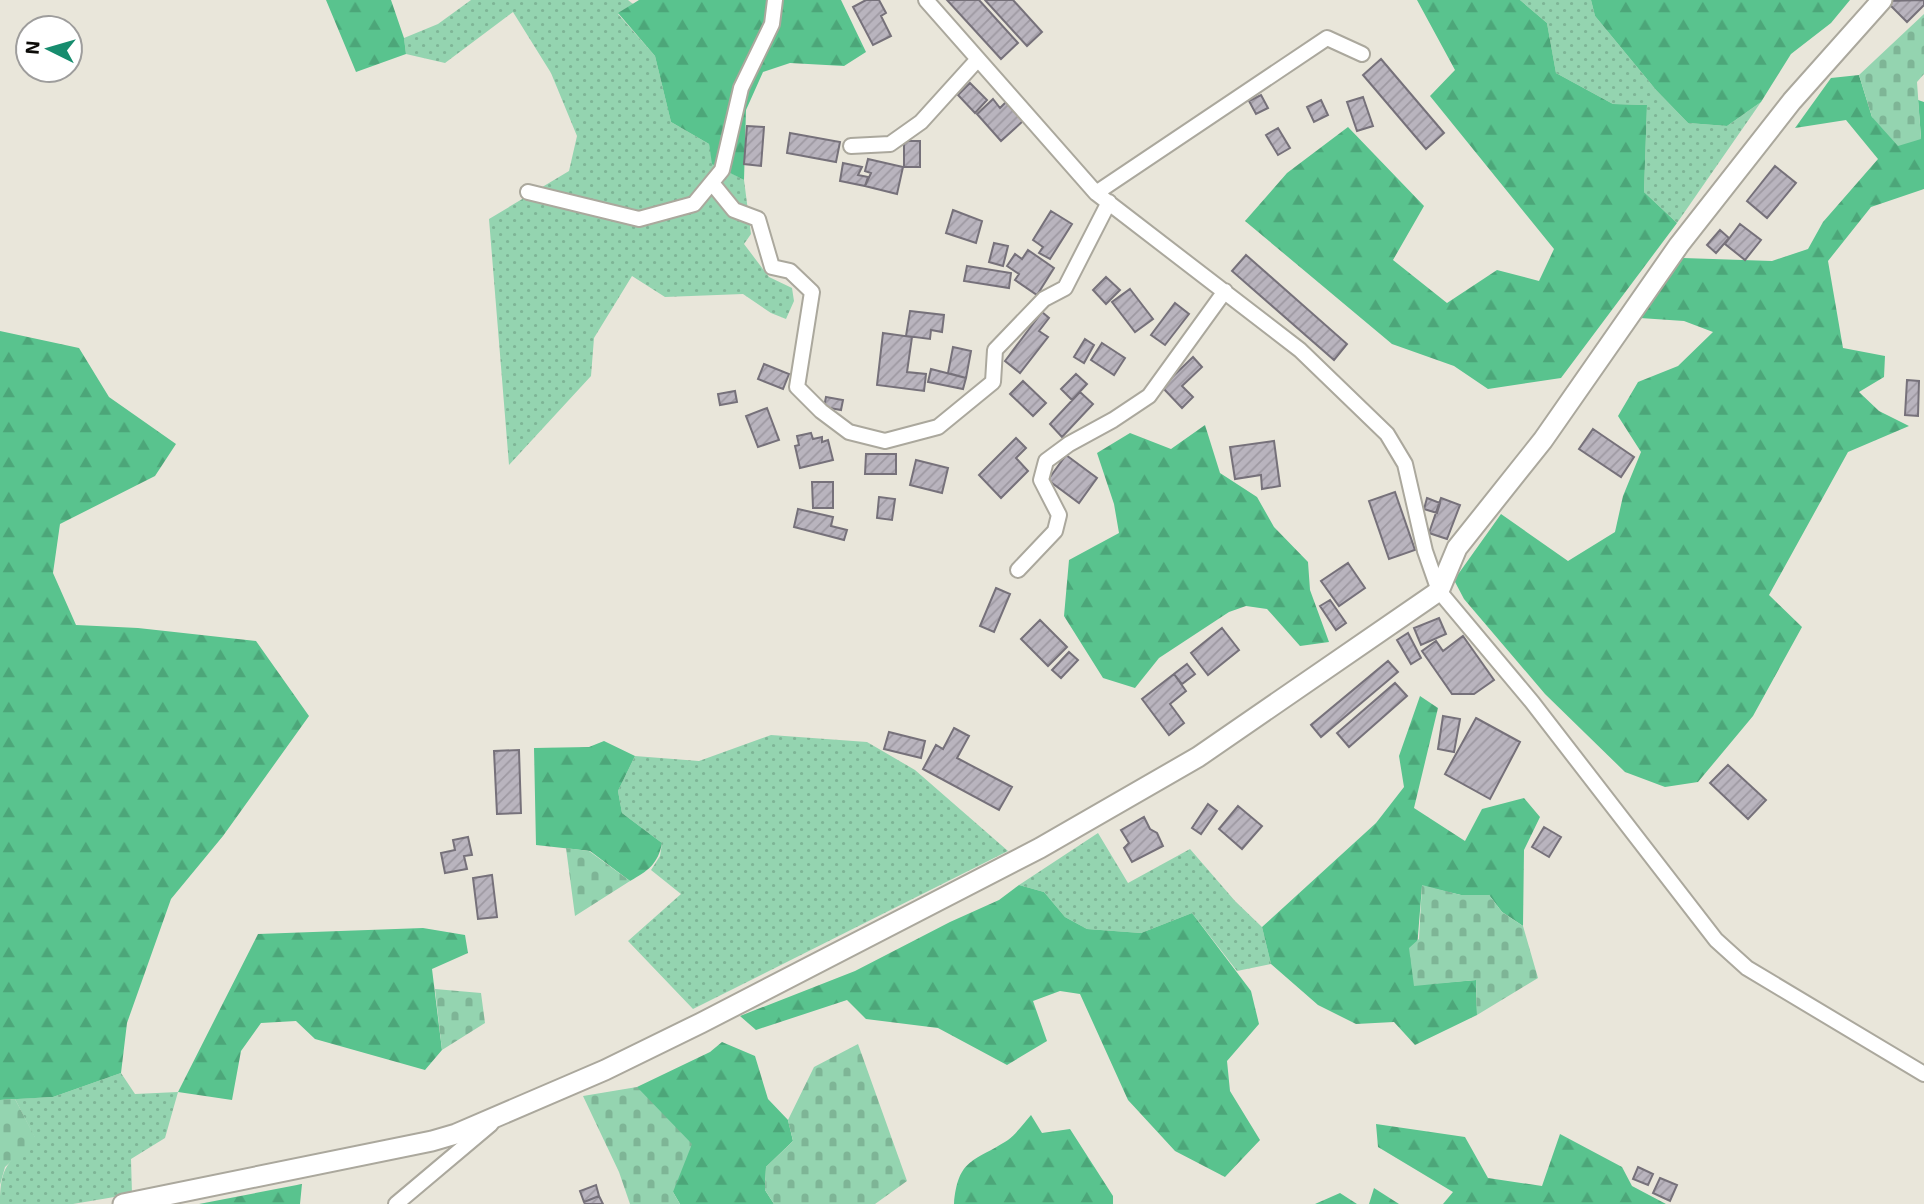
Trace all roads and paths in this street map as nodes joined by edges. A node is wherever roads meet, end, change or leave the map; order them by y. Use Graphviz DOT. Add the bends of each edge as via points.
graph roads {
  1 [pos="775,0"];
  2 [pos="926,0"];
  3 [pos="1882,0"];
  4 [pos="1362,54"];
  5 [pos="978,59"];
  6 [pos="852,146"];
  7 [pos="712,183"];
  8 [pos="528,192"];
  9 [pos="1096,193"];
  10 [pos="1109,202"];
  11 [pos="1225,291"];
  12 [pos="1018,569"];
  13 [pos="1439,591"];
  14 [pos="1924,1074"];
  15 [pos="503,1114"];
  16 [pos="123,1204"];
  17 [pos="396,1204"];
  1 -- 7 [label="street" via="772,24 741,88 722,170"];
  2 -- 5 [label="street"];
  3 -- 13 [label="street" via="1792,101 1679,246 1543,440 1457,548"];
  4 -- 9 [label="street" via="1327,38"];
  5 -- 6 [label="street" via="921,122 890,144"];
  5 -- 9 [label="street"];
  7 -- 8 [label="street" via="694,204 639,219"];
  7 -- 10 [label="street" via="734,210 758,219 772,267 790,271 812,292 797,387 849,432 885,441 938,427 993,382 995,350 1044,299 1065,288"];
  9 -- 10 [label="street"];
  10 -- 11 [label="street"];
  11 -- 12 [label="street" via="1149,396 1046,461 1041,480 1059,515 1055,531"];
  11 -- 13 [label="street" via="1300,349 1387,433 1405,464"];
  13 -- 14 [label="street" via="1532,702 1716,940 1758,976"];
  13 -- 15 [label="street" via="1198,757 1040,848 701,1023"];
  15 -- 16 [label="street" via="432,1141"];
  15 -- 17 [label="street"];
}
